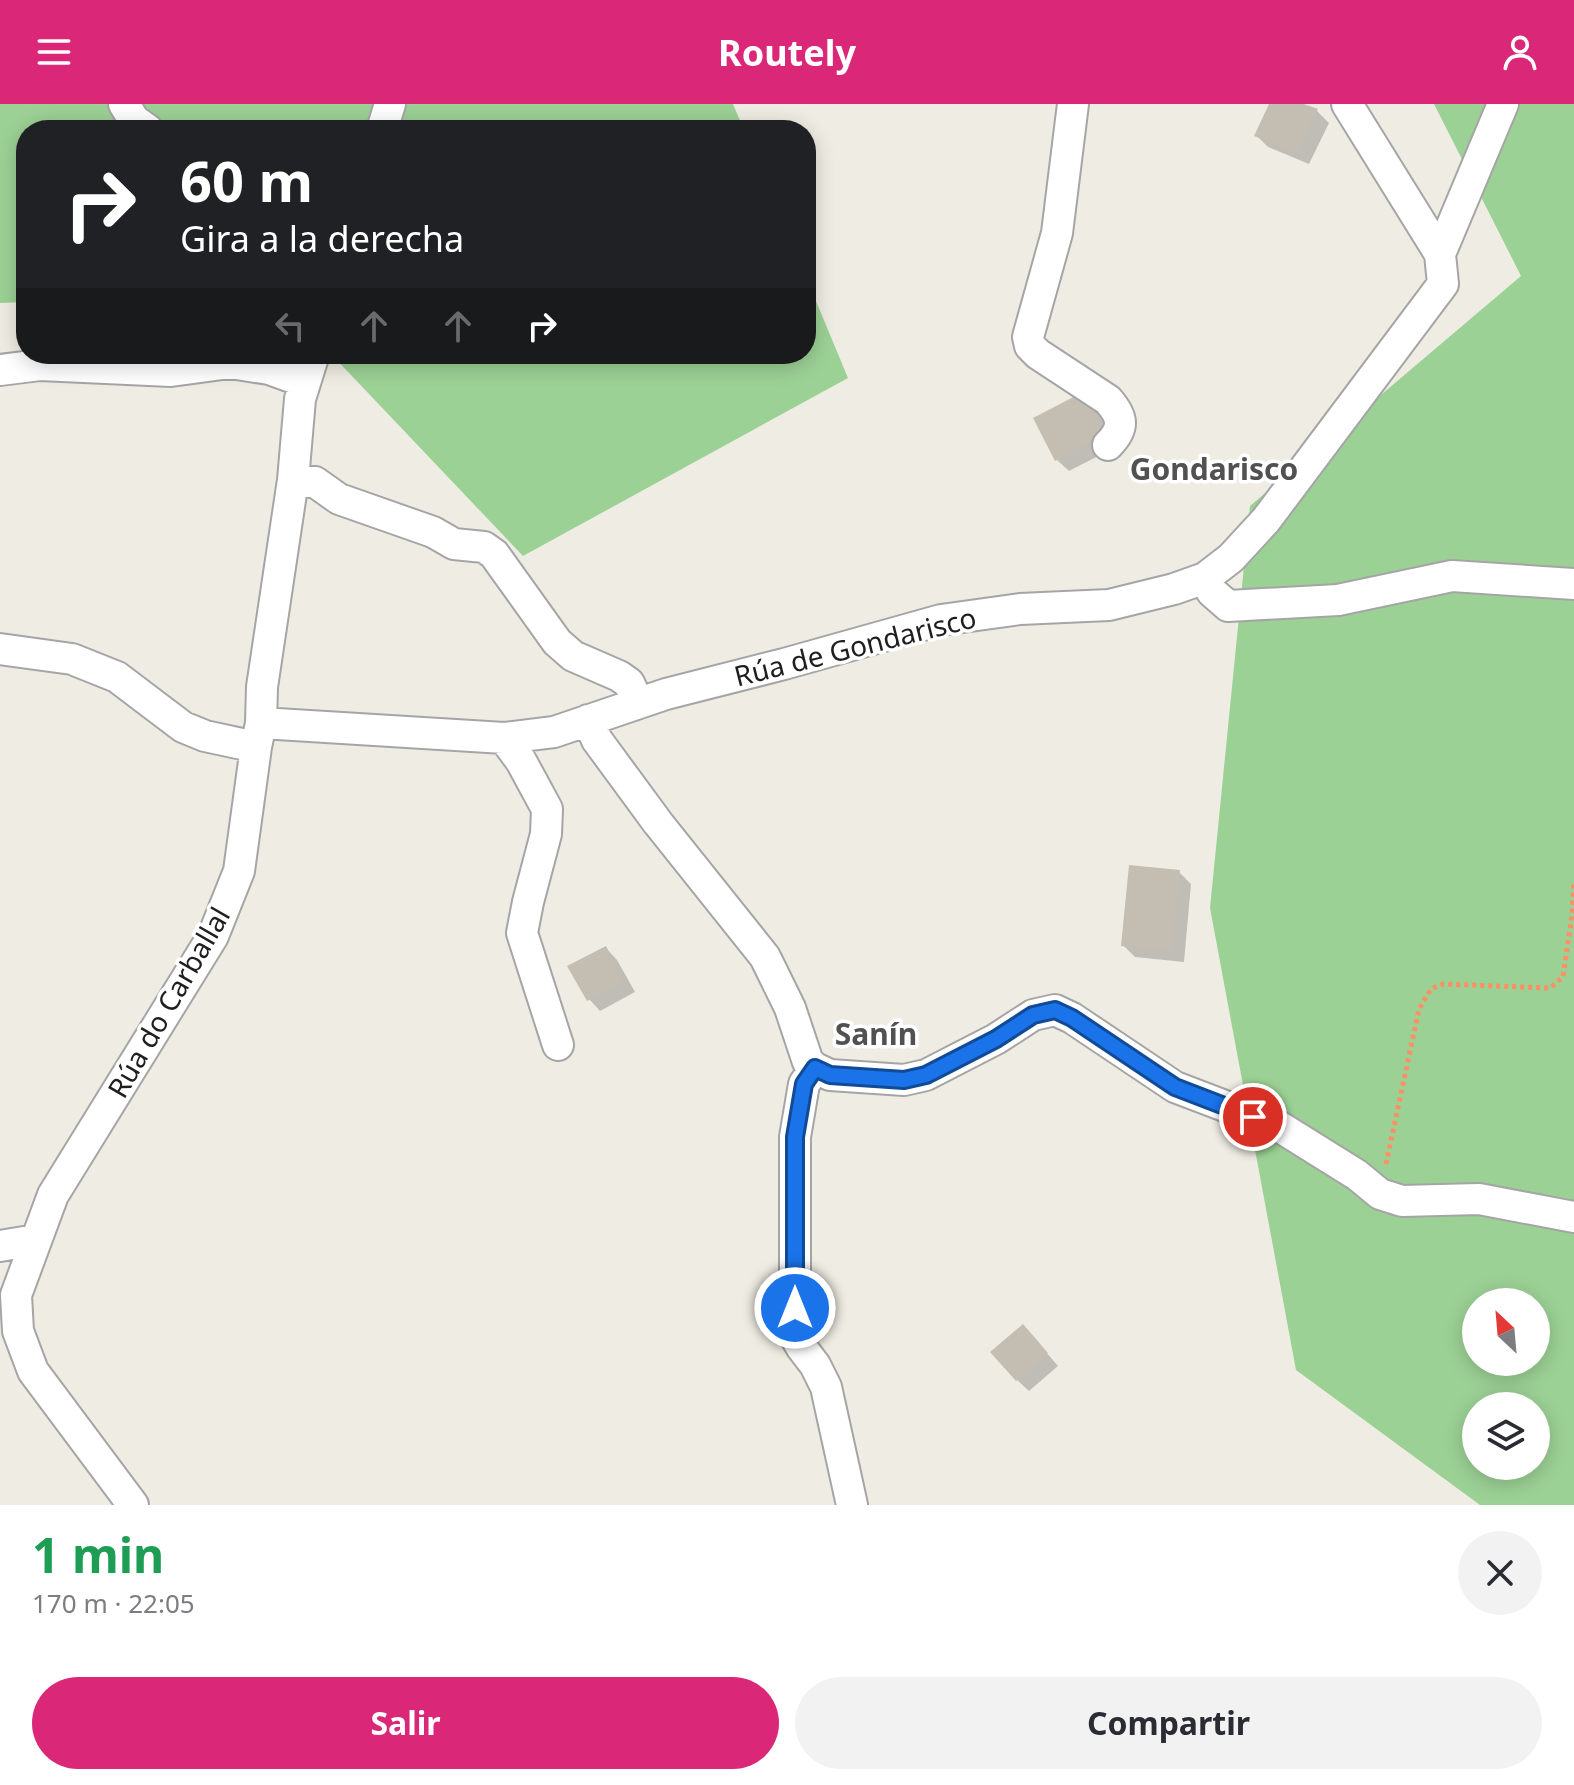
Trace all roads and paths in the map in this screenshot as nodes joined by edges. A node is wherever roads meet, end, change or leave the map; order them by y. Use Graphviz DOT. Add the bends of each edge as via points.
graph roads {
  1 [pos="1073,104"];
  2 [pos="1347,104"];
  3 [pos="1503,104"];
  4 [pos="1440,254"];
  5 [pos="223,364"];
  6 [pos="236,364"];
  7 [pos="310,368"];
  8 [pos="0,370"];
  9 [pos="1108,445"];
  10 [pos="293,480"];
  11 [pos="1205,578"];
  12 [pos="1574,584"];
  13 [pos="0,649"];
  14 [pos="638,703"];
  15 [pos="588,720"];
  16 [pos="258,735"];
  17 [pos="504,738"];
  18 [pos="1574,881"];
  19 [pos="558,1045"];
  20 [pos="815,1068"];
  21 [pos="1380,1194"];
  22 [pos="1574,1217"];
  23 [pos="36,1240"];
  24 [pos="0,1246"];
  25 [pos="133,1505"];
  26 [pos="852,1505"];
  1 -- 9 [label="street" via="1057,233 1028,337 1038,354 1117,411 1121,425"];
  2 -- 4 [label="street"];
  3 -- 4 [label="street, Rúa de Gondarisco"];
  4 -- 11 [label="street, Rúa de Gondarisco" via="1443,284 1266,520"];
  5 -- 8 [label="street" via="171,371 40,365"];
  6 -- 7 [label="street"];
  7 -- 10 [label="street, Rúa do Carballal" via="300,399"];
  10 -- 14 [label="street" via="315,482 339,499 454,544 484,547 557,642 573,656 629,683"];
  10 -- 16 [label="street, Rúa do Carballal"];
  11 -- 12 [label="street" via="1228,606 1338,600 1452,576"];
  11 -- 14 [label="street, Rúa de Gondarisco" via="1109,605 941,620"];
  13 -- 16 [label="street, Rúa de Gondarisco" via="72,659 117,677 183,727 205,736"];
  14 -- 15 [label="street, Rúa de Gondarisco"];
  15 -- 17 [label="street, Rúa de Gondarisco" via="554,732"];
  15 -- 20 [label="street" via="658,823 765,957"];
  16 -- 17 [label="street, Rúa de Gondarisco"];
  16 -- 23 [label="street, Rúa do Carballal" via="239,871 213,936 53,1195"];
  17 -- 19 [label="street" via="547,809 522,933"];
  18 -- 21 [label="path" via="1563,977 1550,988 1443,984 1431,989 1419,1009"];
  20 -- 21 [label="street" via="830,1075 904,1080 926,1075 1033,1015 1055,1010 1175,1087 1280,1127"];
  20 -- 26 [label="street" via="804,1084 795,1137 793,1333 826,1387"];
  21 -- 22 [label="street" via="1402,1201 1479,1199"];
  23 -- 24 [label="street"];
  23 -- 25 [label="street, Rúa do Carballal" via="16,1295 18,1331 33,1371"];
}
